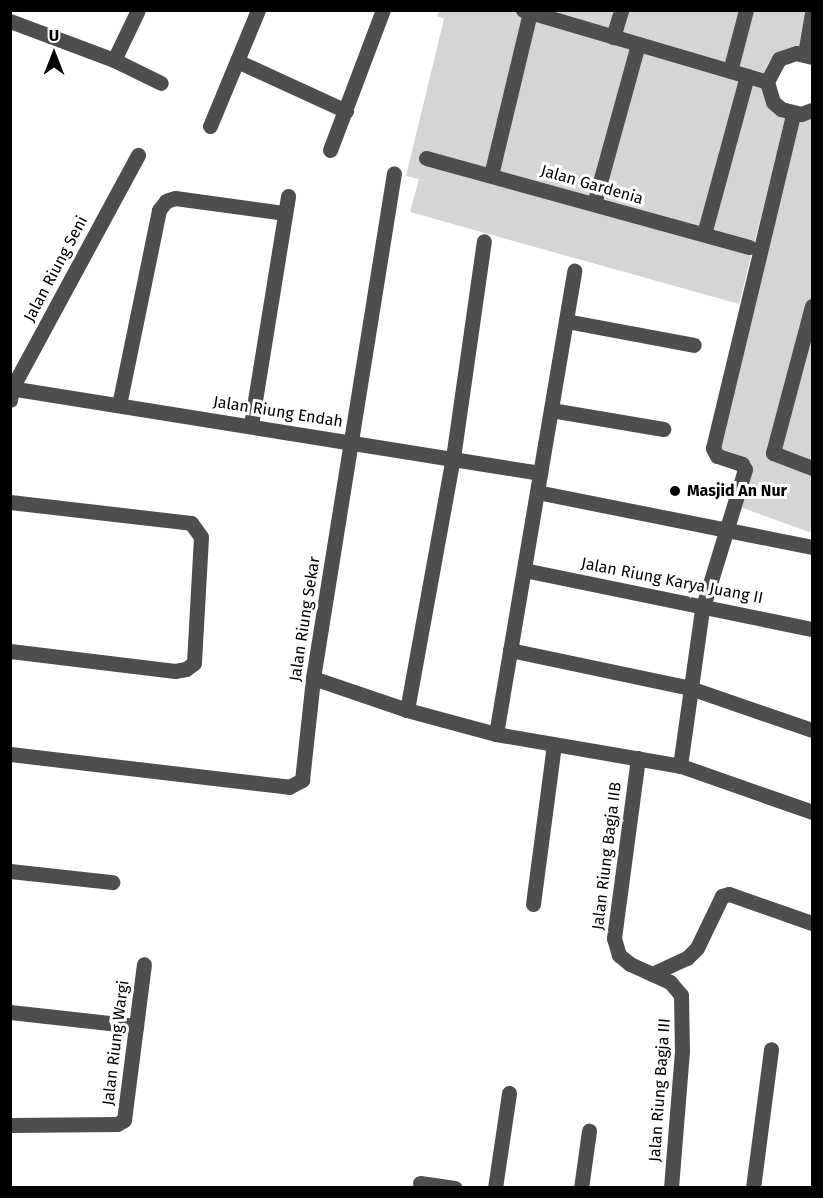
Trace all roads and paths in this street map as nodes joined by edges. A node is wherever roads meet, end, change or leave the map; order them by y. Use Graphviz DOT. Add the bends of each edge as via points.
graph roads {
  1 [pos="138,10"];
  2 [pos="258,10"];
  3 [pos="383,10"];
  4 [pos="621,10"];
  5 [pos="746,10"];
  6 [pos="527,12"];
  7 [pos="813,13"];
  8 [pos="10,21"];
  9 [pos="613,37"];
  10 [pos="638,44"];
  11 [pos="809,55"];
  12 [pos="114,60"];
  13 [pos="237,61"];
  14 [pos="730,71"];
  15 [pos="747,76"];
  16 [pos="161,82"];
  17 [pos="764,82"];
  18 [pos="813,110"];
  19 [pos="346,111"];
  20 [pos="793,114"];
  21 [pos="210,126"];
  22 [pos="330,150"];
  23 [pos="138,155"];
  24 [pos="426,158"];
  25 [pos="394,173"];
  26 [pos="491,175"];
  27 [pos="288,196"];
  28 [pos="594,204"];
  29 [pos="285,213"];
  30 [pos="704,234"];
  31 [pos="484,241"];
  32 [pos="749,247"];
  33 [pos="574,271"];
  34 [pos="813,306"];
  35 [pos="566,321"];
  36 [pos="694,345"];
  37 [pos="11,392"];
  38 [pos="119,405"];
  39 [pos="551,410"];
  40 [pos="251,425"];
  41 [pos="663,429"];
  42 [pos="352,441"];
  43 [pos="453,458"];
  44 [pos="813,468"];
  45 [pos="540,473"];
  46 [pos="537,492"];
  47 [pos="10,502"];
  48 [pos="728,528"];
  49 [pos="813,547"];
  50 [pos="524,570"];
  51 [pos="704,604"];
  52 [pos="813,629"];
  53 [pos="510,650"];
  54 [pos="10,651"];
  55 [pos="313,678"];
  56 [pos="690,688"];
  57 [pos="407,710"];
  58 [pos="813,730"];
  59 [pos="496,734"];
  60 [pos="554,744"];
  61 [pos="10,754"];
  62 [pos="638,758"];
  63 [pos="680,766"];
  64 [pos="813,812"];
  65 [pos="10,871"];
  66 [pos="112,882"];
  67 [pos="532,904"];
  68 [pos="813,923"];
  69 [pos="144,964"];
  70 [pos="652,974"];
  71 [pos="10,1012"];
  72 [pos="136,1026"];
  73 [pos="771,1049"];
  74 [pos="509,1093"];
  75 [pos="10,1125"];
  76 [pos="589,1131"];
  77 [pos="420,1183"];
  78 [pos="455,1188"];
  79 [pos="495,1188"];
  80 [pos="581,1188"];
  81 [pos="671,1188"];
  82 [pos="753,1188"];
  1 -- 12 [label="street"];
  2 -- 13 [label="street"];
  3 -- 19 [label="street"];
  4 -- 9 [label="street"];
  5 -- 14 [label="street"];
  6 -- 9 [label="street"];
  6 -- 26 [label="street"];
  7 -- 11 [label="street"];
  8 -- 12 [label="street"];
  9 -- 10 [label="street"];
  10 -- 14 [label="street"];
  10 -- 28 [label="street"];
  11 -- 17 [label="street" via="779,59"];
  12 -- 16 [label="street"];
  13 -- 19 [label="street"];
  13 -- 21 [label="street"];
  14 -- 15 [label="street"];
  15 -- 17 [label="street"];
  15 -- 30 [label="street"];
  17 -- 20 [label="street" via="773,102"];
  18 -- 20 [label="street"];
  19 -- 22 [label="street"];
  20 -- 48 [label="street" via="713,448 717,456 739,462 744,469"];
  23 -- 37 [label="street, Jalan Riung Seni"];
  24 -- 26 [label="street, Jalan Gardenia"];
  25 -- 42 [label="street, Jalan Riung Sekar"];
  26 -- 28 [label="street, Jalan Gardenia"];
  27 -- 29 [label="street"];
  28 -- 30 [label="street, Jalan Gardenia"];
  29 -- 38 [label="street" via="175,198 166,201 159,210"];
  29 -- 40 [label="street"];
  30 -- 32 [label="street, Jalan Gardenia"];
  31 -- 43 [label="street"];
  33 -- 35 [label="street"];
  34 -- 44 [label="street" via="773,453"];
  35 -- 36 [label="street"];
  35 -- 39 [label="street"];
  37 -- 38 [label="street, Jalan Riung Endah"];
  38 -- 40 [label="street, Jalan Riung Endah"];
  39 -- 41 [label="street"];
  39 -- 45 [label="street"];
  40 -- 42 [label="street, Jalan Riung Endah"];
  42 -- 43 [label="street, Jalan Riung Endah"];
  42 -- 55 [label="street, Jalan Riung Sekar"];
  43 -- 45 [label="street, Jalan Riung Endah"];
  43 -- 57 [label="street"];
  45 -- 46 [label="street"];
  46 -- 48 [label="street"];
  46 -- 50 [label="street"];
  47 -- 54 [label="street" via="191,524 201,537 194,663 186,669 175,671"];
  48 -- 49 [label="street"];
  48 -- 51 [label="street" via="723,532"];
  50 -- 51 [label="street, Jalan Riung Karya Juang II"];
  50 -- 53 [label="street"];
  51 -- 52 [label="street, Jalan Riung Karya Juang II"];
  51 -- 56 [label="street"];
  53 -- 56 [label="street"];
  53 -- 59 [label="street"];
  55 -- 57 [label="street"];
  55 -- 61 [label="street, Jalan Riung Sekar" via="302,780 289,787"];
  56 -- 58 [label="street"];
  56 -- 63 [label="street"];
  57 -- 59 [label="street"];
  59 -- 60 [label="street"];
  60 -- 62 [label="street"];
  60 -- 67 [label="street"];
  62 -- 63 [label="street"];
  62 -- 70 [label="street, Jalan Riung Bagja IIB" via="614,938 619,955"];
  63 -- 64 [label="street"];
  65 -- 66 [label="street"];
  68 -- 70 [label="street" via="729,894 722,896 697,948 687,958"];
  69 -- 72 [label="street, Jalan Riung Wargi"];
  70 -- 81 [label="street, Jalan Riung Bagja III" via="670,982 681,995 683,1011"];
  71 -- 72 [label="street"];
  72 -- 75 [label="street, Jalan Riung Wargi" via="124,1120 117,1124"];
  73 -- 82 [label="street"];
  74 -- 79 [label="street"];
  76 -- 80 [label="street"];
  77 -- 78 [label="street"];
}
